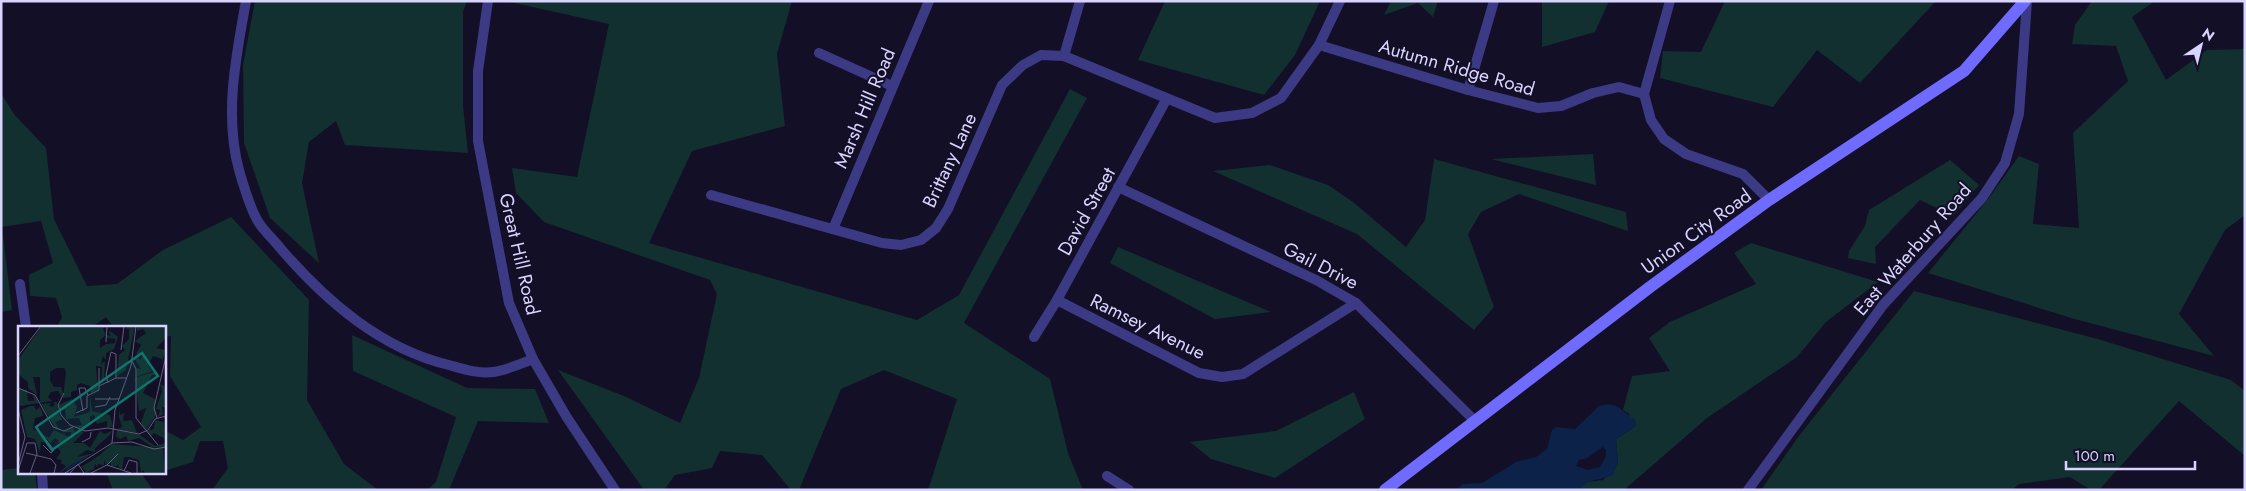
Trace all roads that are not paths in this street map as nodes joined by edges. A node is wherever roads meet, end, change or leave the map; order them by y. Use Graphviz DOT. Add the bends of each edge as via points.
graph roads {
  1 [pos="246,1"];
  2 [pos="488,1"];
  3 [pos="928,1"];
  4 [pos="1080,1"];
  5 [pos="1340,1"];
  6 [pos="1494,1"];
  7 [pos="1670,1"];
  8 [pos="2026,1"];
  9 [pos="1318,45"];
  10 [pos="820,53"];
  11 [pos="1064,56"];
  12 [pos="892,86"];
  13 [pos="1468,90"];
  14 [pos="1644,94"];
  15 [pos="1166,100"];
  16 [pos="1118,187"];
  17 [pos="711,195"];
  18 [pos="1769,200"];
  19 [pos="833,229"];
  20 [pos="20,284"];
  21 [pos="1057,300"];
  22 [pos="1356,303"];
  23 [pos="26,326"];
  24 [pos="1034,337"];
  25 [pos="533,359"];
  26 [pos="1475,421"];
  27 [pos="42,474"];
  28 [pos="1107,476"];
  29 [pos="43,488"];
  30 [pos="615,490"];
  31 [pos="1129,490"];
  32 [pos="1385,490"];
  33 [pos="1748,490"];
  1 -- 25 [label="street" via="233,70 232,123 239,169 258,222 300,271 370,331 392,344 435,362 478,372 504,370"];
  2 -- 25 [label="street, Great Hill Road" via="478,72 478,141 509,303"];
  3 -- 12 [label="street, Marsh Hill Road"];
  4 -- 11 [label="street"];
  5 -- 9 [label="street, Brittany Lane"];
  6 -- 13 [label="street"];
  7 -- 14 [label="street"];
  8 -- 18 [label="main road, Union City Road" via="1964,71"];
  8 -- 33 [label="street, East Waterbury Road" via="2019,114 2005,163 1982,198 1883,305"];
  9 -- 13 [label="street, Autumn Ridge Road"];
  9 -- 15 [label="street, Brittany Lane" via="1281,98 1252,113 1215,118"];
  10 -- 12 [label="street"];
  11 -- 15 [label="street, Brittany Lane"];
  11 -- 19 [label="street, Brittany Lane" via="1042,56 1023,65 1002,85 948,209 936,228 921,240 901,245 882,243"];
  12 -- 19 [label="street, Marsh Hill Road"];
  13 -- 14 [label="street, Autumn Ridge Road" via="1538,108 1561,106 1619,87"];
  14 -- 18 [label="street" via="1651,120 1664,139 1686,154 1743,174"];
  15 -- 16 [label="street, David Street"];
  16 -- 21 [label="street, David Street"];
  16 -- 22 [label="street, Gail Drive" via="1316,280"];
  17 -- 19 [label="street, Brittany Lane"];
  18 -- 26 [label="main road, Union City Road"];
  20 -- 23 [label="street"];
  21 -- 22 [label="street, Ramsey Avenue" via="1199,373 1222,377 1244,374"];
  21 -- 24 [label="street, David Street"];
  22 -- 26 [label="street, Gail Drive"];
  25 -- 30 [label="street, Great Hill Road"];
  26 -- 32 [label="main road, Union City Road"];
  27 -- 29 [label="street"];
  28 -- 31 [label="street"];
}
